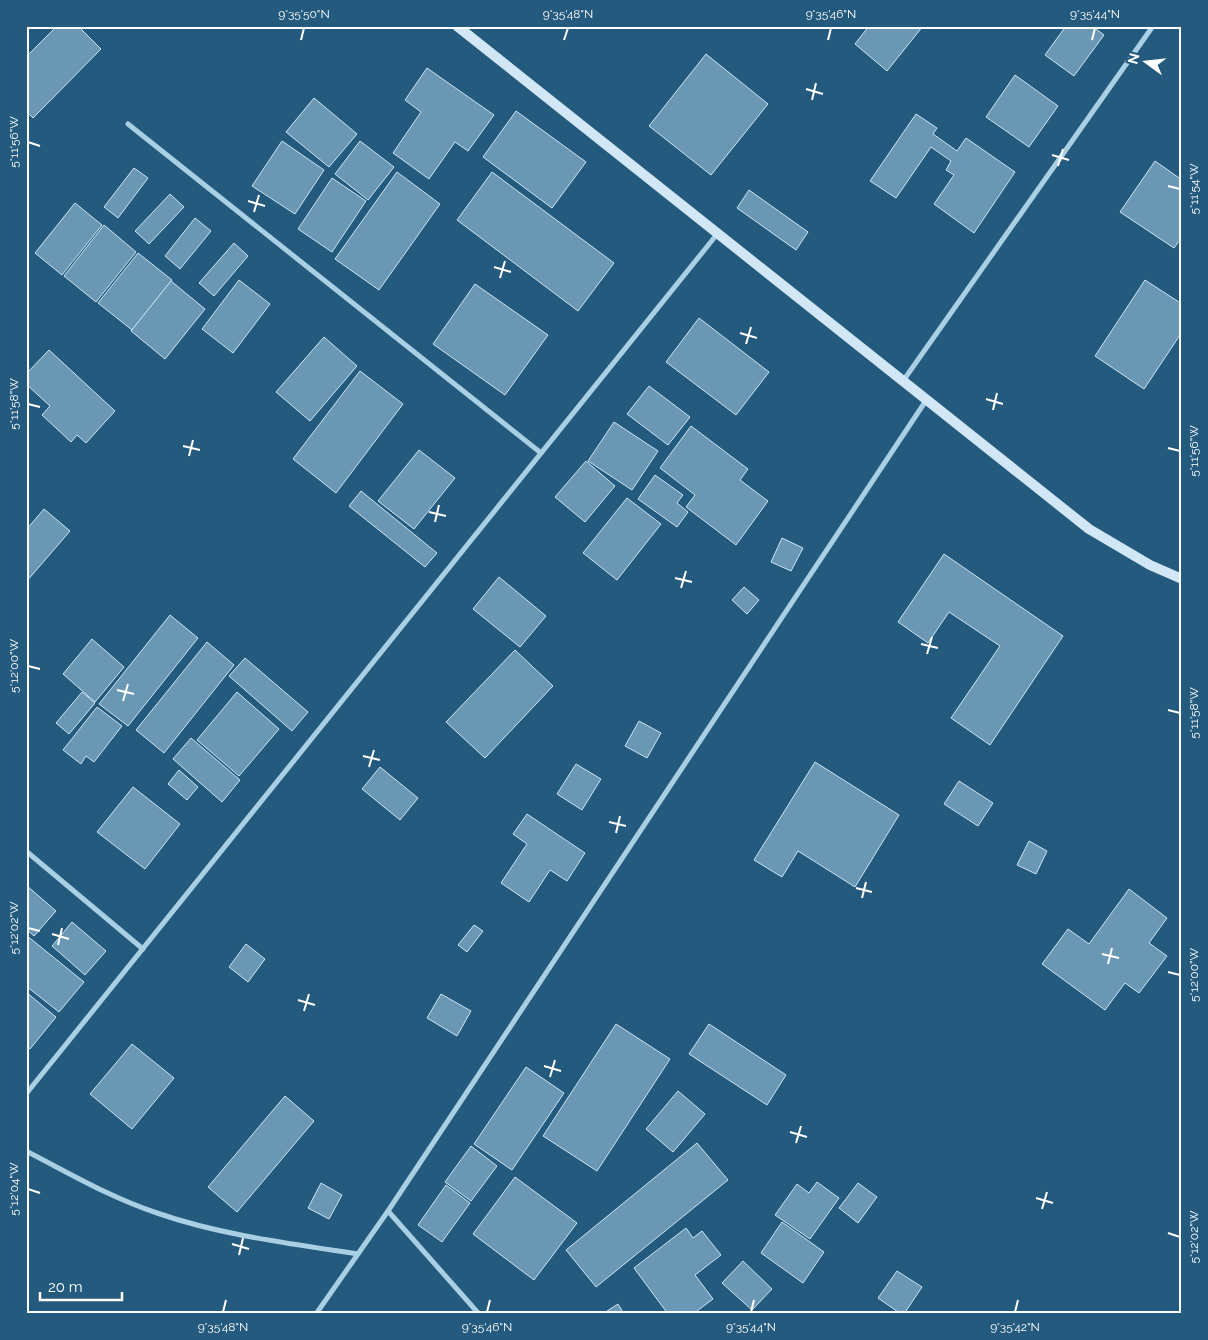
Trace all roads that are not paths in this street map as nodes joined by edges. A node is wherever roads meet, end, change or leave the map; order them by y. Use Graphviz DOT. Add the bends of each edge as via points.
graph roads {
  1 [pos="457,26"];
  2 [pos="1153,26"];
  3 [pos="128,124"];
  4 [pos="718,233"];
  5 [pos="903,381"];
  6 [pos="927,399"];
  7 [pos="541,452"];
  8 [pos="1182,579"];
  9 [pos="26,851"];
  10 [pos="143,949"];
  11 [pos="26,1094"];
  12 [pos="26,1151"];
  13 [pos="388,1211"];
  14 [pos="358,1254"];
  15 [pos="316,1314"];
  16 [pos="479,1314"];
  1 -- 4 [label="street"];
  2 -- 5 [label="street"];
  3 -- 7 [label="street"];
  4 -- 5 [label="street"];
  4 -- 7 [label="street"];
  5 -- 6 [label="street"];
  6 -- 8 [label="street" via="1089,528 1150,565"];
  6 -- 13 [label="street"];
  7 -- 10 [label="street"];
  9 -- 10 [label="street"];
  10 -- 11 [label="street"];
  12 -- 14 [label="street" via="97,1188 157,1213 263,1239"];
  13 -- 14 [label="street"];
  13 -- 16 [label="street"];
  14 -- 15 [label="street"];
}
